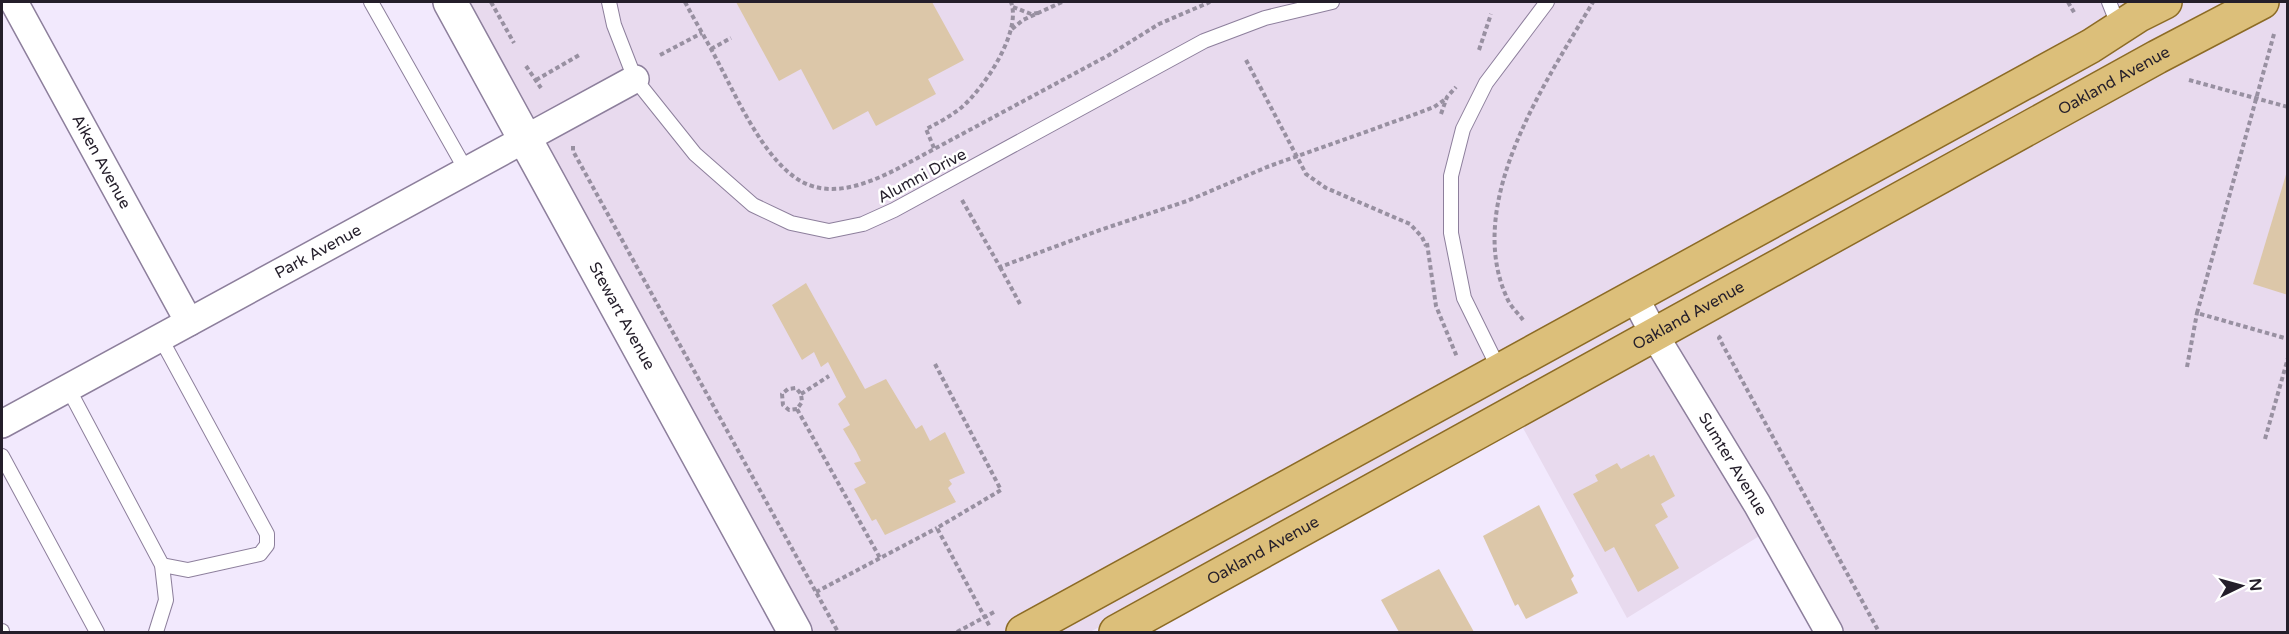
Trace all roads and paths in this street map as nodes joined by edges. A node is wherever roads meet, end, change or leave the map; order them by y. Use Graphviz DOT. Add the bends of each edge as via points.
graph roads {
  1 [pos="14,2"];
  2 [pos="371,2"];
  3 [pos="450,2"];
  4 [pos="491,2"];
  5 [pos="609,2"];
  6 [pos="695,2"];
  7 [pos="1062,2"];
  8 [pos="1210,2"];
  9 [pos="1332,2"];
  10 [pos="1546,2"];
  11 [pos="1593,2"];
  12 [pos="2068,2"];
  13 [pos="2165,2"];
  14 [pos="2262,2"];
  15 [pos="686,3"];
  16 [pos="1012,4"];
  17 [pos="1039,14"];
  18 [pos="2075,14"];
  19 [pos="2114,14"];
  20 [pos="1012,30"];
  21 [pos="702,33"];
  22 [pos="2274,33"];
  23 [pos="731,38"];
  24 [pos="517,49"];
  25 [pos="711,49"];
  26 [pos="581,54"];
  27 [pos="660,55"];
  28 [pos="522,59"];
  29 [pos="1246,60"];
  30 [pos="635,80"];
  31 [pos="2189,80"];
  32 [pos="536,81"];
  33 [pos="541,88"];
  34 [pos="1447,97"];
  35 [pos="2257,98"];
  36 [pos="2288,107"];
  37 [pos="525,138"];
  38 [pos="580,142"];
  39 [pos="934,148"];
  40 [pos="1298,157"];
  41 [pos="466,170"];
  42 [pos="952,179"];
  43 [pos="1427,249"];
  44 [pos="1000,267"];
  45 [pos="1634,296"];
  46 [pos="1020,304"];
  47 [pos="2197,313"];
  48 [pos="189,322"];
  49 [pos="1527,324"];
  50 [pos="1655,336"];
  51 [pos="160,337"];
  52 [pos="1719,338"];
  53 [pos="2288,339"];
  54 [pos="2288,358"];
  55 [pos="935,364"];
  56 [pos="2187,367"];
  57 [pos="1499,369"];
  58 [pos="829,376"];
  59 [pos="68,388"];
  60 [pos="801,394"];
  61 [pos="797,409"];
  62 [pos="1520,409"];
  63 [pos="2,424"];
  64 [pos="2265,439"];
  65 [pos="2,456"];
  66 [pos="937,528"];
  67 [pos="880,558"];
  68 [pos="162,565"];
  69 [pos="816,592"];
  70 [pos="158,626"];
  71 [pos="1827,632"];
  72 [pos="97,633"];
  73 [pos="795,633"];
  74 [pos="838,633"];
  75 [pos="993,633"];
  76 [pos="1023,633"];
  77 [pos="1116,633"];
  78 [pos="1879,633"];
  1 -- 48 [label="street, Aiken Avenue"];
  2 -- 41 [label="lane"];
  3 -- 37 [label="street, Stewart Avenue"];
  4 -- 24 [label="path"];
  5 -- 30 [label="lane, Alumni Drive"];
  6 -- 15 [label="path"];
  7 -- 17 [label="path"];
  8 -- 39 [label="path" via="1159,24"];
  9 -- 42 [label="lane, Alumni Drive" via="1265,18 1204,41"];
  10 -- 57 [label="lane" via="1486,83 1462,129 1451,176 1451,232 1464,298"];
  11 -- 49 [label="path" via="1529,112 1500,193 1495,240 1497,273 1508,301"];
  12 -- 18 [label="path"];
  13 -- 19 [label="main road"];
  14 -- 50 [label="main road, Oakland Avenue"];
  15 -- 21 [label="path"];
  16 -- 17 [label="path" via="1030,14"];
  16 -- 20 [label="path"];
  17 -- 20 [label="path"];
  19 -- 45 [label="main road" via="2091,46"];
  20 -- 39 [label="path" via="995,66 963,107 926,129"];
  21 -- 25 [label="path"];
  21 -- 27 [label="path"];
  22 -- 35 [label="path"];
  23 -- 25 [label="path"];
  25 -- 39 [label="path" via="781,166 808,185 827,188 869,183"];
  26 -- 32 [label="path"];
  28 -- 32 [label="path"];
  29 -- 40 [label="path"];
  30 -- 37 [label="street, Park Avenue"];
  30 -- 42 [label="lane, Alumni Drive" via="695,154 753,205 791,223 829,231 863,224"];
  31 -- 35 [label="path"];
  32 -- 33 [label="path"];
  34 -- 40 [label="path" via="1434,107"];
  35 -- 36 [label="path"];
  35 -- 47 [label="path"];
  37 -- 41 [label="street, Park Avenue"];
  37 -- 73 [label="street, Stewart Avenue"];
  38 -- 69 [label="path" via="573,145 573,151"];
  40 -- 43 [label="path" via="1306,174 1326,188 1410,224"];
  40 -- 44 [label="path"];
  41 -- 48 [label="street, Park Avenue"];
  42 -- 44 [label="path"];
  44 -- 46 [label="path"];
  45 -- 50 [label="street, Sumter Avenue"];
  45 -- 57 [label="main road"];
  47 -- 53 [label="path"];
  47 -- 56 [label="path"];
  48 -- 51 [label="street, Park Avenue"];
  50 -- 62 [label="main road, Oakland Avenue"];
  50 -- 71 [label="street, Sumter Avenue" via="1757,504"];
  51 -- 59 [label="street, Park Avenue"];
  51 -- 68 [label="lane" via="267,534 267,545 260,554 188,570"];
  52 -- 78 [label="path"];
  54 -- 64 [label="path"];
  55 -- 66 [label="path" via="1001,490"];
  57 -- 62 [label="main road"];
  57 -- 76 [label="main road"];
  58 -- 60 [label="path"];
  59 -- 63 [label="street, Park Avenue"];
  59 -- 68 [label="lane"];
  60 -- 61 [label="path" via="802,402"];
  60 -- 61 [label="path" via="796,388 782,394 783,405 789,410"];
  61 -- 67 [label="path"];
  62 -- 77 [label="main road, Oakland Avenue"];
  65 -- 72 [label="lane"];
  66 -- 67 [label="path"];
  66 -- 75 [label="path"];
  67 -- 69 [label="path"];
  68 -- 70 [label="lane" via="166,600"];
  69 -- 74 [label="path"];
}
